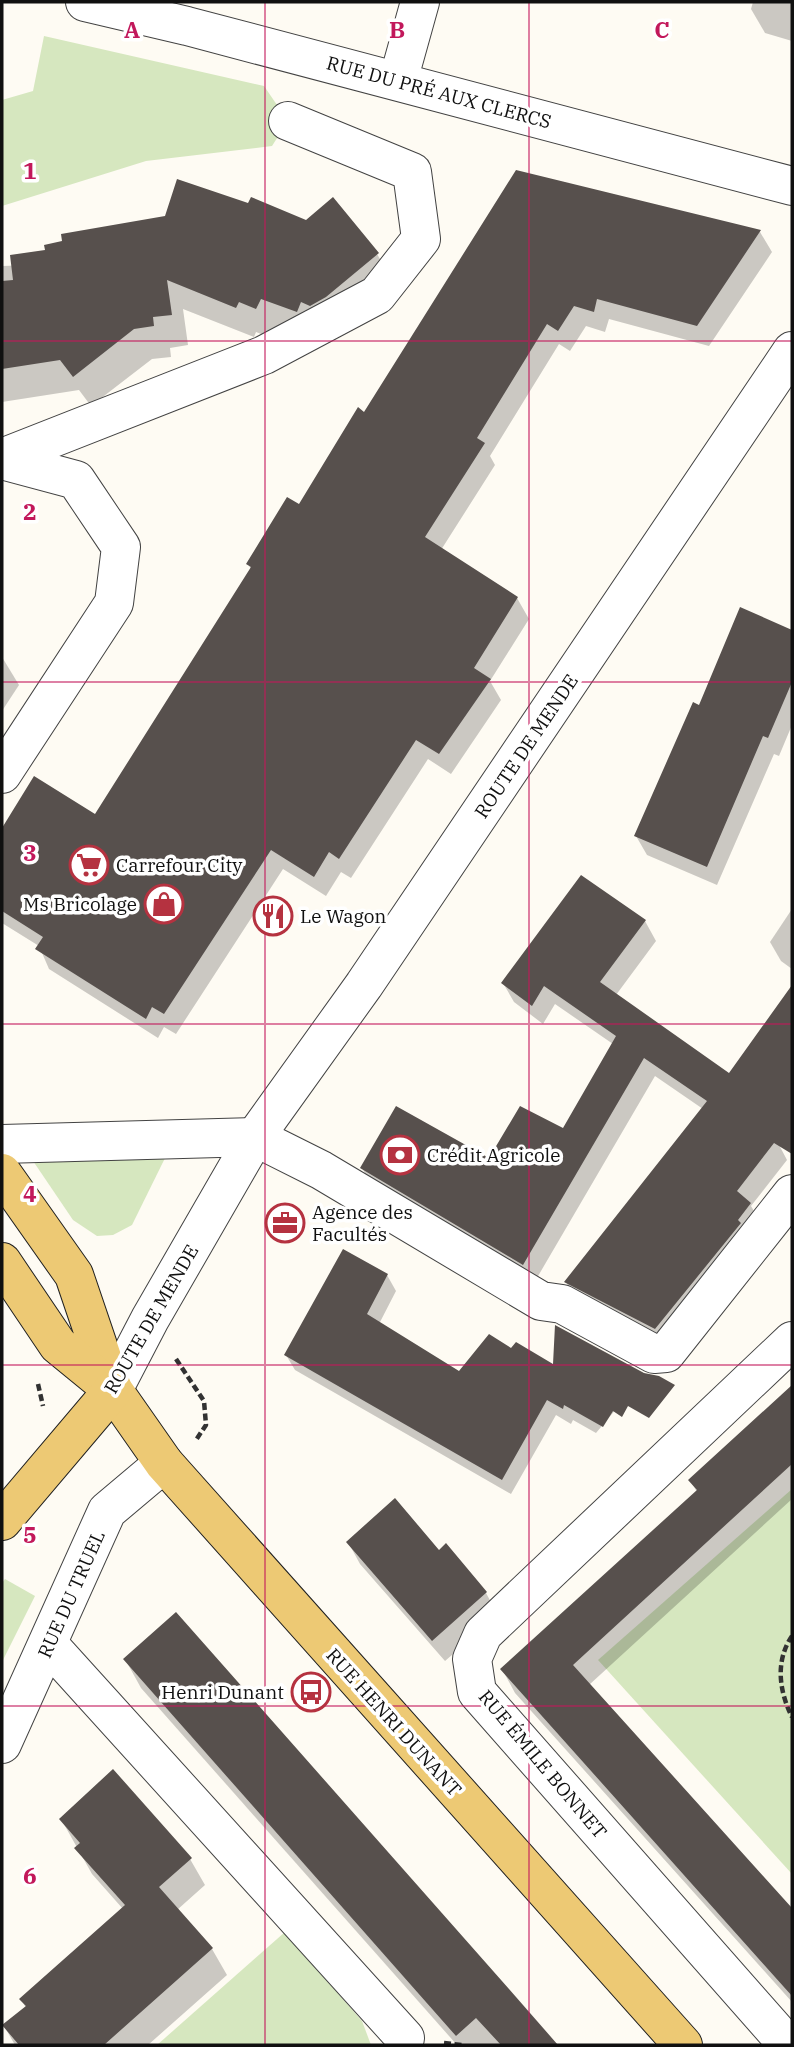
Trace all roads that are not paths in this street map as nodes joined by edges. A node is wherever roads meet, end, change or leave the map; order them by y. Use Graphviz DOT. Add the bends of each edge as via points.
graph roads {
  1 [pos="85,2"];
  2 [pos="420,2"];
  3 [pos="180,14"];
  4 [pos="398,81"];
  5 [pos="288,121"];
  6 [pos="792,186"];
  7 [pos="792,351"];
  8 [pos="2,459"];
  9 [pos="2,774"];
  10 [pos="255,1137"];
  11 [pos="2,1144"];
  12 [pos="2,1173"];
  13 [pos="792,1194"];
  14 [pos="2,1262"];
  15 [pos="792,1341"];
  16 [pos="113,1390"];
  17 [pos="164,1463"];
  18 [pos="2,1521"];
  19 [pos="49,1644"];
  20 [pos="2,1744"];
  21 [pos="405,2038"];
  22 [pos="675,2042"];
  23 [pos="788,2045"];
  1 -- 3 [label="street, RUE DU PRÉ AUX CLERCS"];
  2 -- 4 [label="street"];
  3 -- 4 [label="street, RUE DU PRÉ AUX CLERCS"];
  4 -- 6 [label="street, RUE DU PRÉ AUX CLERCS"];
  5 -- 8 [label="street" via="412,172 421,239 377,295 264,355"];
  7 -- 10 [label="street, ROUTE DE MENDE" via="364,985"];
  8 -- 9 [label="street" via="76,480 121,547 114,603"];
  10 -- 11 [label="street"];
  10 -- 13 [label="street" via="321,1170 541,1301 562,1304 654,1354 666,1353"];
  10 -- 16 [label="street, ROUTE DE MENDE"];
  12 -- 16 [label="main road" via="74,1275"];
  14 -- 16 [label="main road" via="58,1345"];
  15 -- 23 [label="street, RUE ÉMILE BONNET" via="483,1634 472,1659 478,1692"];
  16 -- 17 [label="main road, RUE HENRI DUNANT"];
  16 -- 18 [label="main road, ROUTE DE MENDE"];
  17 -- 19 [label="street, RUE DU TRUEL" via="107,1511"];
  17 -- 22 [label="main road, RUE HENRI DUNANT"];
  19 -- 20 [label="street, RUE DU TRUEL"];
  19 -- 21 [label="street"];
}
